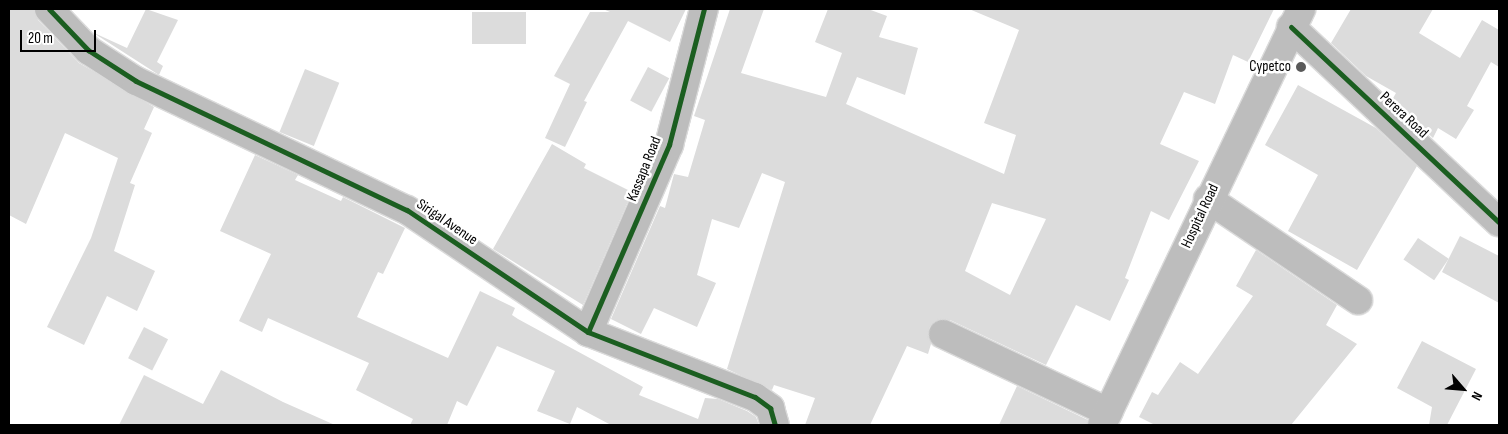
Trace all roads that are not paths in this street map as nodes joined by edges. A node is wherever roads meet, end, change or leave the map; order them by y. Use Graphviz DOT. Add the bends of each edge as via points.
graph roads {
  1 [pos="49,9"];
  2 [pos="704,9"];
  3 [pos="1296,18"];
  4 [pos="1208,199"];
  5 [pos="1499,222"];
  6 [pos="1358,300"];
  7 [pos="588,332"];
  8 [pos="944,334"];
  9 [pos="1105,419"];
  10 [pos="775,425"];
  1 -- 7 [label="street, Sirigal Avenue" via="88,50 136,80 407,210"];
  2 -- 7 [label="street, Kassapa Road" via="669,145"];
  3 -- 4 [label="street, Hospital Road"];
  3 -- 5 [label="street, Perera Road"];
  4 -- 6 [label="street"];
  4 -- 9 [label="street, Hospital Road"];
  7 -- 10 [label="street, Sirigal Avenue" via="756,397 770,408"];
  8 -- 9 [label="street"];
}
